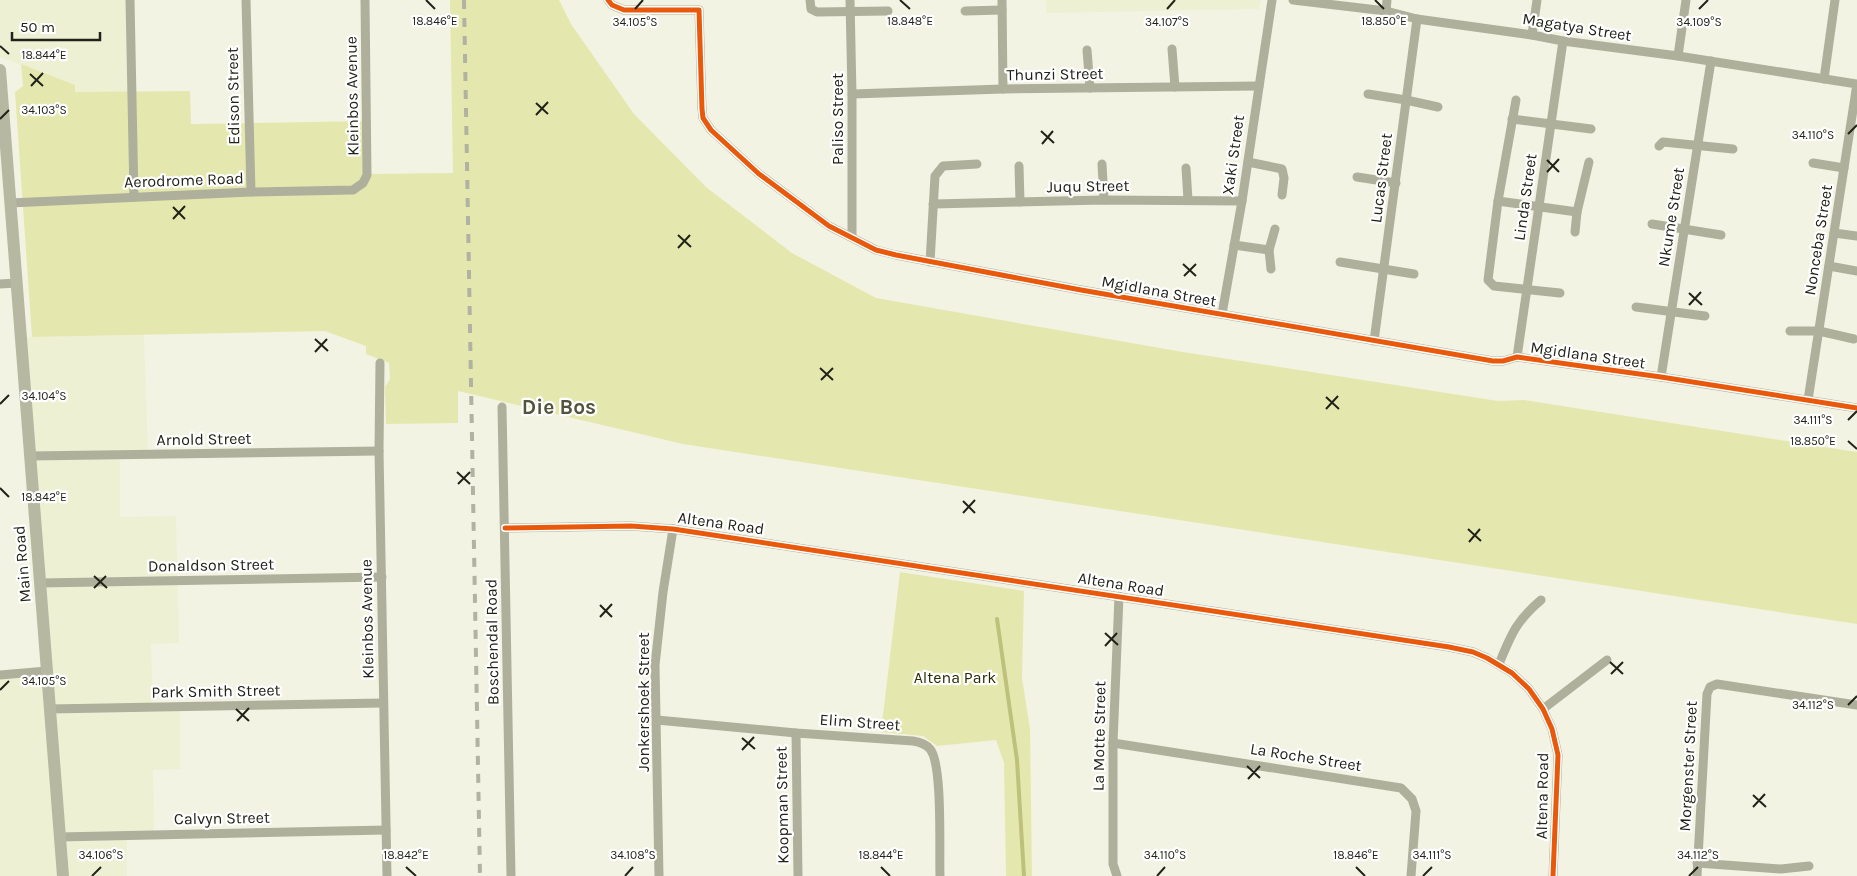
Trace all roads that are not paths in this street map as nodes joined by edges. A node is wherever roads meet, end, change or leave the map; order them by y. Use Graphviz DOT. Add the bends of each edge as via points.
graph roads {
  1 [pos="130,0"];
  2 [pos="246,0"];
  3 [pos="365,0"];
  4 [pos="608,0"];
  5 [pos="699,0"];
  6 [pos="810,0"];
  7 [pos="850,0"];
  8 [pos="1002,0"];
  9 [pos="1272,0"];
  10 [pos="1293,0"];
  11 [pos="1387,0"];
  12 [pos="1537,0"];
  13 [pos="1686,0"];
  14 [pos="1836,0"];
  15 [pos="699,10"];
  16 [pos="888,10"];
  17 [pos="1002,10"];
  18 [pos="850,11"];
  19 [pos="965,11"];
  20 [pos="1386,11"];
  21 [pos="1418,19"];
  22 [pos="1532,34"];
  23 [pos="1563,41"];
  24 [pos="1172,49"];
  25 [pos="1087,50"];
  26 [pos="1678,56"];
  27 [pos="1711,62"];
  28 [pos="0,70"];
  29 [pos="1824,79"];
  30 [pos="1857,84"];
  31 [pos="1258,86"];
  32 [pos="1174,87"];
  33 [pos="1090,88"];
  34 [pos="1003,89"];
  35 [pos="852,94"];
  36 [pos="1368,94"];
  37 [pos="1406,100"];
  38 [pos="1516,100"];
  39 [pos="1438,107"];
  40 [pos="1512,119"];
  41 [pos="1551,124"];
  42 [pos="1591,129"];
  43 [pos="1698,144"];
  44 [pos="1660,146"];
  45 [pos="1733,149"];
  46 [pos="1248,162"];
  47 [pos="1589,162"];
  48 [pos="1813,163"];
  49 [pos="977,164"];
  50 [pos="1102,164"];
  51 [pos="1019,166"];
  52 [pos="1186,168"];
  53 [pos="1844,168"];
  54 [pos="1357,177"];
  55 [pos="1396,184"];
  56 [pos="357,187"];
  57 [pos="250,192"];
  58 [pos="1282,195"];
  59 [pos="134,197"];
  60 [pos="1104,200"];
  61 [pos="1188,200"];
  62 [pos="1242,201"];
  63 [pos="1498,201"];
  64 [pos="1020,202"];
  65 [pos="10,203"];
  66 [pos="933,204"];
  67 [pos="1539,207"];
  68 [pos="1577,212"];
  69 [pos="1652,224"];
  70 [pos="1684,228"];
  71 [pos="1275,230"];
  72 [pos="1575,232"];
  73 [pos="1834,233"];
  74 [pos="1721,235"];
  75 [pos="1857,236"];
  76 [pos="852,237"];
  77 [pos="1234,245"];
  78 [pos="1269,250"];
  79 [pos="930,262"];
  80 [pos="1340,262"];
  81 [pos="1828,266"];
  82 [pos="1271,269"];
  83 [pos="1384,269"];
  84 [pos="1857,271"];
  85 [pos="1414,274"];
  86 [pos="16,283"];
  87 [pos="0,284"];
  88 [pos="1527,290"];
  89 [pos="1560,294"];
  90 [pos="1636,307"];
  91 [pos="1671,311"];
  92 [pos="1222,314"];
  93 [pos="1705,316"];
  94 [pos="1790,331"];
  95 [pos="1818,331"];
  96 [pos="1854,339"];
  97 [pos="1374,342"];
  98 [pos="1517,358"];
  99 [pos="380,363"];
  100 [pos="1660,377"];
  101 [pos="1808,400"];
  102 [pos="502,407"];
  103 [pos="1857,408"];
  104 [pos="379,451"];
  105 [pos="30,456"];
  106 [pos="505,528"];
  107 [pos="673,529"];
  108 [pos="382,577"];
  109 [pos="40,583"];
  110 [pos="1119,596"];
  111 [pos="1541,600"];
  112 [pos="1607,660"];
  113 [pos="1499,664"];
  114 [pos="47,671"];
  115 [pos="0,675"];
  116 [pos="383,703"];
  117 [pos="1857,705"];
  118 [pos="49,709"];
  119 [pos="1543,709"];
  120 [pos="657,720"];
  121 [pos="796,733"];
  122 [pos="1113,743"];
  123 [pos="386,830"];
  124 [pos="59,837"];
  125 [pos="1697,863"];
  126 [pos="1809,866"];
  127 [pos="62,876"];
  128 [pos="387,876"];
  129 [pos="511,876"];
  130 [pos="659,876"];
  131 [pos="798,876"];
  132 [pos="940,876"];
  133 [pos="1117,876"];
  134 [pos="1411,876"];
  135 [pos="1553,876"];
  136 [pos="1696,876"];
  1 -- 59 [label="street"];
  2 -- 57 [label="street, Edison Street"];
  3 -- 56 [label="street, Kleinbos Avenue" via="368,164 367,175"];
  4 -- 15 [label="street" via="624,10"];
  5 -- 15 [label="street, Mgidlana Street"];
  6 -- 18 [label="street" via="811,9 817,12"];
  7 -- 18 [label="street, Paliso Street"];
  8 -- 17 [label="street"];
  9 -- 31 [label="street, Xaki Street"];
  10 -- 20 [label="street, Magatya Street"];
  11 -- 20 [label="street"];
  12 -- 22 [label="street"];
  13 -- 26 [label="street"];
  14 -- 29 [label="street"];
  15 -- 76 [label="street, Mgidlana Street" via="702,109 706,123 759,174 829,226"];
  16 -- 18 [label="street"];
  17 -- 19 [label="street"];
  17 -- 34 [label="street"];
  18 -- 35 [label="street, Paliso Street"];
  20 -- 21 [label="street, Magatya Street"];
  21 -- 22 [label="street, Magatya Street"];
  21 -- 37 [label="street, Lucas Street"];
  22 -- 23 [label="street, Magatya Street"];
  23 -- 26 [label="street, Magatya Street"];
  23 -- 41 [label="street, Linda Street"];
  24 -- 32 [label="street"];
  25 -- 33 [label="street"];
  26 -- 27 [label="street, Magatya Street"];
  27 -- 29 [label="street, Magatya Street"];
  27 -- 43 [label="street, Nkume Street"];
  28 -- 65 [label="main road, Main Road"];
  29 -- 30 [label="street, Magatya Street"];
  30 -- 53 [label="street, Nonceba Street"];
  31 -- 32 [label="street, Thunzi Street"];
  31 -- 46 [label="street, Xaki Street"];
  32 -- 33 [label="street, Thunzi Street"];
  33 -- 34 [label="street, Thunzi Street"];
  34 -- 35 [label="street, Thunzi Street"];
  35 -- 76 [label="street, Paliso Street"];
  36 -- 37 [label="street"];
  37 -- 39 [label="street"];
  37 -- 55 [label="street, Lucas Street"];
  38 -- 40 [label="street"];
  40 -- 41 [label="street"];
  40 -- 63 [label="street"];
  41 -- 42 [label="street"];
  41 -- 67 [label="street, Linda Street"];
  43 -- 44 [label="street" via="1664,142"];
  43 -- 45 [label="street"];
  43 -- 70 [label="street, Nkume Street"];
  46 -- 58 [label="street" via="1282,169"];
  46 -- 62 [label="street, Xaki Street"];
  47 -- 68 [label="street"];
  48 -- 53 [label="street"];
  49 -- 66 [label="street" via="943,166 935,176"];
  50 -- 60 [label="street"];
  51 -- 64 [label="street"];
  52 -- 61 [label="street"];
  53 -- 73 [label="street, Nonceba Street"];
  54 -- 55 [label="street"];
  55 -- 83 [label="street, Lucas Street"];
  56 -- 57 [label="street, Aerodrome Road" via="348,192"];
  57 -- 59 [label="street, Aerodrome Road"];
  59 -- 65 [label="street, Aerodrome Road"];
  60 -- 61 [label="street, Juqu Street"];
  60 -- 64 [label="street, Juqu Street"];
  61 -- 62 [label="street, Juqu Street"];
  62 -- 77 [label="street, Xaki Street"];
  63 -- 67 [label="street"];
  63 -- 88 [label="street" via="1488,280 1494,286"];
  64 -- 66 [label="street, Juqu Street"];
  65 -- 86 [label="main road, Main Road"];
  66 -- 79 [label="street"];
  67 -- 68 [label="street"];
  67 -- 88 [label="street, Linda Street"];
  68 -- 72 [label="street"];
  69 -- 70 [label="street"];
  70 -- 74 [label="street"];
  70 -- 91 [label="street, Nkume Street"];
  71 -- 78 [label="street"];
  73 -- 75 [label="street"];
  73 -- 81 [label="street, Nonceba Street"];
  76 -- 79 [label="street, Mgidlana Street" via="876,250"];
  77 -- 78 [label="street"];
  77 -- 92 [label="street, Xaki Street"];
  78 -- 82 [label="street"];
  79 -- 92 [label="street, Mgidlana Street"];
  80 -- 83 [label="street"];
  81 -- 84 [label="street"];
  81 -- 95 [label="street, Nonceba Street"];
  83 -- 85 [label="street"];
  83 -- 97 [label="street, Lucas Street"];
  86 -- 87 [label="street"];
  86 -- 105 [label="main road, Main Road"];
  88 -- 89 [label="street"];
  88 -- 98 [label="street, Linda Street"];
  90 -- 91 [label="street"];
  91 -- 93 [label="street"];
  91 -- 100 [label="street, Nkume Street"];
  92 -- 97 [label="street, Mgidlana Street"];
  94 -- 95 [label="street"];
  95 -- 96 [label="street"];
  95 -- 101 [label="street, Nonceba Street"];
  97 -- 98 [label="street, Mgidlana Street" via="1493,361"];
  98 -- 100 [label="street, Mgidlana Street"];
  99 -- 104 [label="street, Kleinbos Avenue"];
  100 -- 101 [label="street, Mgidlana Street"];
  101 -- 103 [label="street, Mgidlana Street"];
  102 -- 106 [label="street, Boschendal Road"];
  104 -- 105 [label="street, Arnold Street"];
  104 -- 108 [label="street, Kleinbos Avenue"];
  105 -- 109 [label="main road, Main Road"];
  106 -- 107 [label="street, Altena Road" via="631,526"];
  106 -- 129 [label="street, Boschendal Road"];
  107 -- 110 [label="street, Altena Road"];
  107 -- 120 [label="street, Jonkershoek Street" via="656,643"];
  108 -- 109 [label="street, Donaldson Street"];
  108 -- 116 [label="street, Kleinbos Avenue"];
  109 -- 114 [label="main road, Main Road"];
  110 -- 113 [label="street, Altena Road" via="1449,647 1473,652"];
  110 -- 122 [label="street, La Motte Street"];
  111 -- 113 [label="street" via="1512,632"];
  112 -- 119 [label="street"];
  113 -- 119 [label="street, Altena Road" via="1528,689"];
  114 -- 115 [label="street"];
  114 -- 118 [label="main road, Main Road"];
  116 -- 118 [label="street, Park Smith Street"];
  116 -- 123 [label="street, Kleinbos Avenue"];
  117 -- 125 [label="street, Morgenster Street" via="1718,684 1710,687"];
  118 -- 124 [label="main road, Main Road"];
  119 -- 135 [label="street, Altena Road" via="1558,755"];
  120 -- 121 [label="street, Elim Street"];
  120 -- 130 [label="street, Jonkershoek Street"];
  121 -- 131 [label="street, Koopman Street"];
  121 -- 132 [label="street, Elim Street" via="913,741 930,748 938,776"];
  122 -- 133 [label="street, La Motte Street" via="1113,864"];
  122 -- 134 [label="street, La Roche Street" via="1401,788 1412,799 1416,811"];
  123 -- 124 [label="street, Calvyn Street"];
  123 -- 128 [label="street, Kleinbos Avenue"];
  124 -- 127 [label="main road, Main Road"];
  125 -- 126 [label="street" via="1781,869"];
  125 -- 136 [label="street, Morgenster Street"];
}
